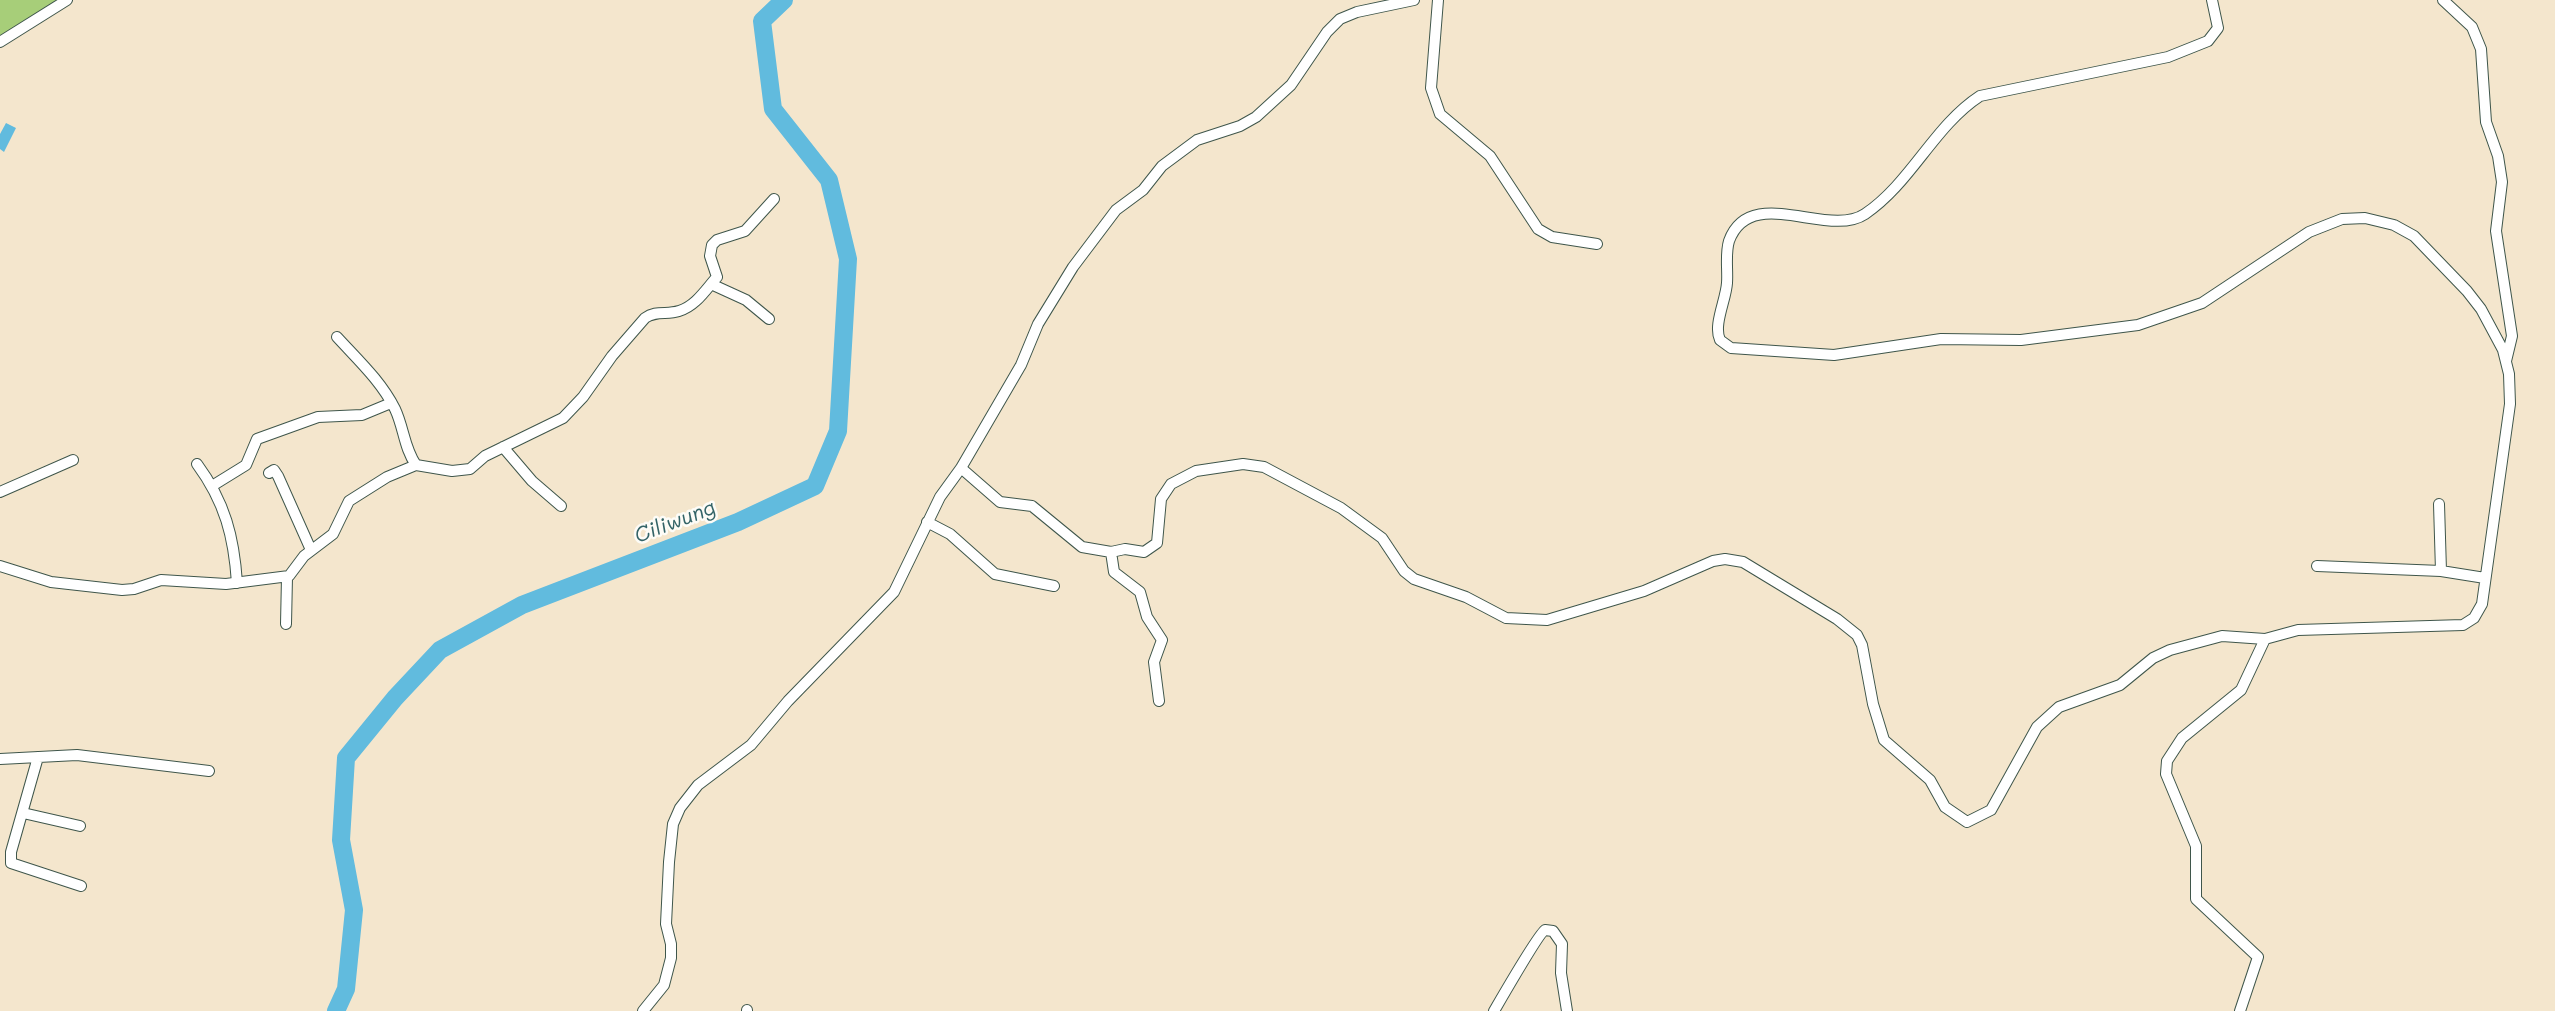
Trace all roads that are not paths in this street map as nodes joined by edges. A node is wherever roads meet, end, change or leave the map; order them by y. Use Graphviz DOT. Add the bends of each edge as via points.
graph roads {
  1 [pos="67,0"];
  2 [pos="1414,0"];
  3 [pos="1438,0"];
  4 [pos="2213,0"];
  5 [pos="2443,0"];
  6 [pos="0,42"];
  7 [pos="774,199"];
  8 [pos="1597,244"];
  9 [pos="711,284"];
  10 [pos="769,319"];
  11 [pos="337,337"];
  12 [pos="2509,374"];
  13 [pos="391,403"];
  14 [pos="503,447"];
  15 [pos="73,460"];
  16 [pos="197,464"];
  17 [pos="416,465"];
  18 [pos="961,468"];
  19 [pos="269,473"];
  20 [pos="212,486"];
  21 [pos="0,492"];
  22 [pos="2439,504"];
  23 [pos="561,506"];
  24 [pos="927,522"];
  25 [pos="311,550"];
  26 [pos="1111,552"];
  27 [pos="0,566"];
  28 [pos="2317,566"];
  29 [pos="2441,571"];
  30 [pos="287,577"];
  31 [pos="2486,578"];
  32 [pos="237,583"];
  33 [pos="1054,586"];
  34 [pos="286,624"];
  35 [pos="2265,639"];
  36 [pos="1159,701"];
  37 [pos="38,757"];
  38 [pos="0,759"];
  39 [pos="209,771"];
  40 [pos="23,813"];
  41 [pos="80,826"];
  42 [pos="81,886"];
  43 [pos="643,1011"];
  44 [pos="1494,1011"];
  45 [pos="1567,1011"];
  46 [pos="2240,1011"];
  1 -- 6 [label="street"];
  2 -- 18 [label="street" via="1340,19 1291,85 1256,117 1197,141 1120,206 1055,295 1021,365"];
  3 -- 8 [label="street" via="1431,79 1436,109 1496,164 1538,229 1552,237"];
  4 -- 12 [label="street" via="2218,28 2199,45 2168,57 1980,96 1959,111 1896,186 1863,216 1838,222 1773,214 1746,220 1733,233 1728,247 1726,294 1717,331 1720,340 1731,348 1834,355 1928,341 2021,340 2138,325 2202,303 2309,232 2342,219 2365,218 2414,236 2467,291 2503,349"];
  5 -- 12 [label="street" via="2472,27 2481,49 2486,122 2500,168 2496,231 2512,336 2506,359"];
  7 -- 9 [label="street" via="745,231 712,245 710,256 718,273"];
  9 -- 10 [label="street" via="746,300"];
  9 -- 14 [label="street" via="683,310 648,315 574,409"];
  11 -- 13 [label="street"];
  12 -- 31 [label="street" via="2508,435"];
  13 -- 17 [label="street"];
  13 -- 20 [label="street" via="362,415 318,417 262,436 246,466"];
  14 -- 17 [label="street" via="464,470"];
  14 -- 23 [label="street"];
  15 -- 21 [label="street"];
  16 -- 20 [label="street"];
  17 -- 25 [label="street" via="352,498 333,534"];
  18 -- 24 [label="street"];
  18 -- 26 [label="street" via="1000,502 1032,506 1082,547"];
  19 -- 25 [label="street" via="274,470 278,476"];
  20 -- 32 [label="street" via="229,524"];
  22 -- 29 [label="street"];
  24 -- 33 [label="street" via="950,534 995,574"];
  24 -- 43 [label="street" via="885,604 815,672 746,751 698,785 680,808 673,824 669,862 666,924 671,958 664,985"];
  25 -- 30 [label="street"];
  26 -- 35 [label="street" via="1144,552 1157,543 1161,499 1171,484 1196,471 1243,464 1264,467 1341,508 1382,538 1414,579 1466,597 1506,618 1548,620 1657,587 1713,561 1743,562 1857,635 1884,740 1930,780 1945,807 1968,822 1991,810 2027,742 2054,710 2120,685 2164,652 2222,636"];
  26 -- 36 [label="street" via="1114,572 1140,592 1147,617 1162,640 1154,662"];
  27 -- 32 [label="street" via="43,580 105,589 134,589 160,580"];
  28 -- 29 [label="street"];
  29 -- 31 [label="street"];
  30 -- 32 [label="street"];
  30 -- 34 [label="street"];
  31 -- 35 [label="street" via="2482,604 2463,625 2298,630"];
  35 -- 46 [label="street" via="2241,690 2182,738 2166,770 2194,838 2196,899 2258,957"];
  37 -- 38 [label="street"];
  37 -- 39 [label="street" via="88,756"];
  37 -- 40 [label="street"];
  40 -- 41 [label="street"];
  40 -- 42 [label="street" via="11,863"];
  44 -- 45 [label="street" via="1545,930 1553,931 1562,944 1560,973"];
}
